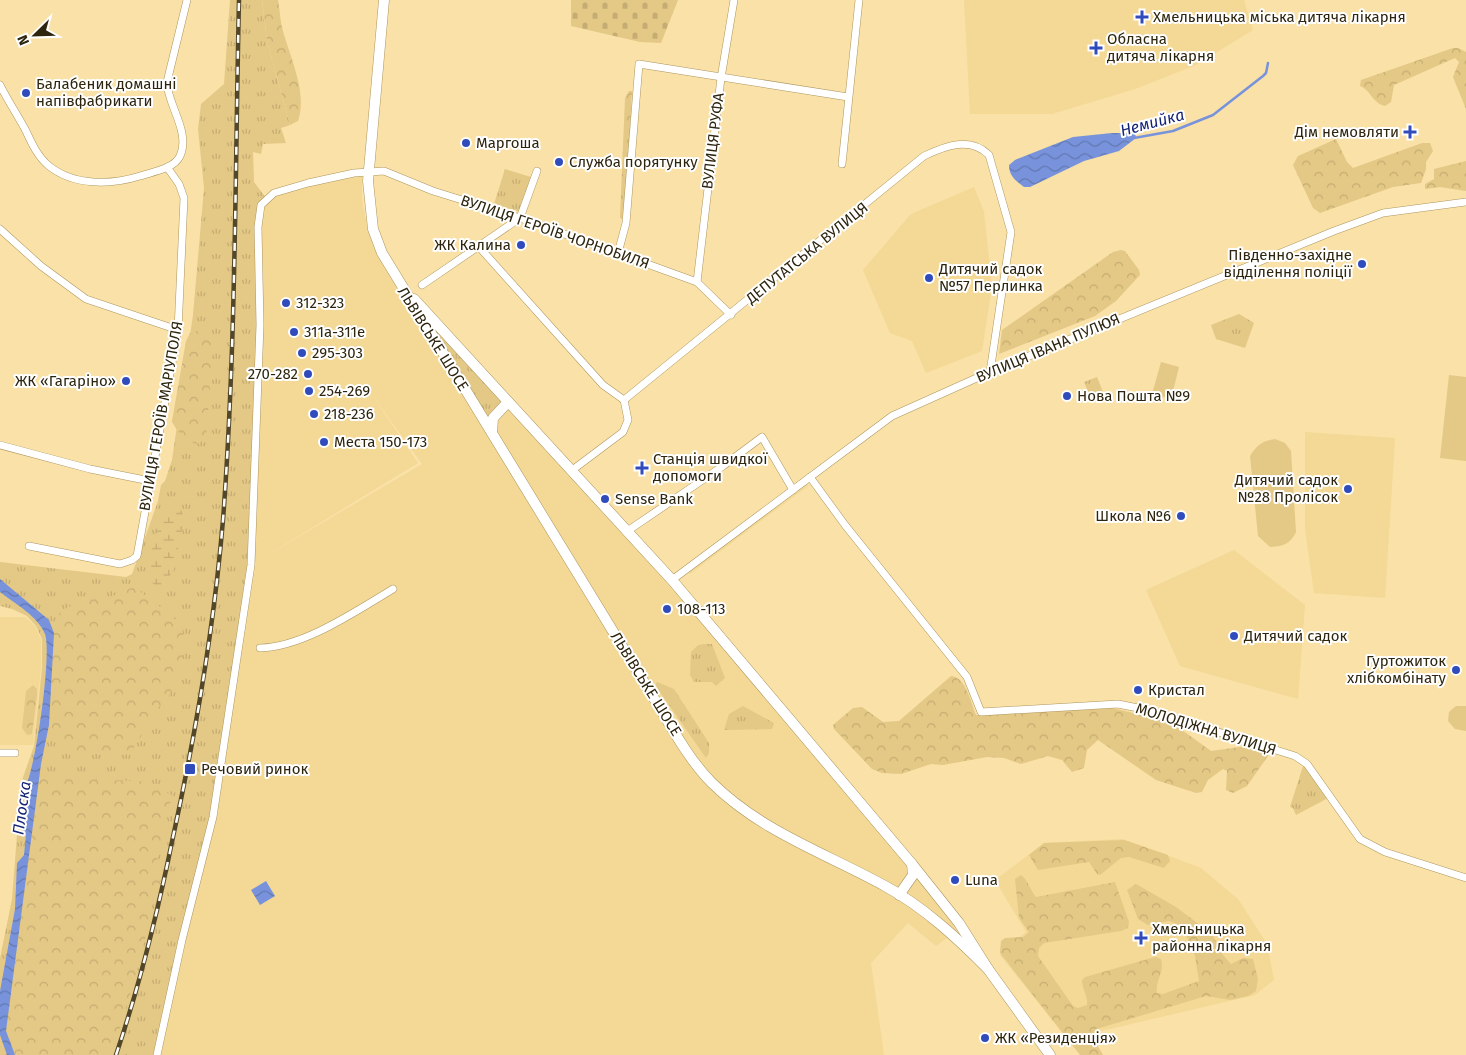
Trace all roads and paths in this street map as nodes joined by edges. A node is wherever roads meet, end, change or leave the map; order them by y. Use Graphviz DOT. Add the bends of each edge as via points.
graph roads {
  1 [pos="187,0"];
  2 [pos="384,0"];
  3 [pos="734,0"];
  4 [pos="859,0"];
  5 [pos="721,78"];
  6 [pos="0,85"];
  7 [pos="2,96"];
  8 [pos="848,97"];
  9 [pos="842,164"];
  10 [pos="168,167"];
  11 [pos="537,171"];
  12 [pos="369,172"];
  13 [pos="1466,202"];
  14 [pos="520,218"];
  15 [pos="0,229"];
  16 [pos="480,248"];
  17 [pos="618,253"];
  18 [pos="396,280"];
  19 [pos="697,282"];
  20 [pos="422,285"];
  21 [pos="731,315"];
  22 [pos="178,330"];
  23 [pos="990,372"];
  24 [pos="624,400"];
  25 [pos="508,402"];
  26 [pos="492,432"];
  27 [pos="0,445"];
  28 [pos="571,471"];
  29 [pos="810,477"];
  30 [pos="150,481"];
  31 [pos="793,490"];
  32 [pos="626,532"];
  33 [pos="29,546"];
  34 [pos="672,580"];
  35 [pos="393,589"];
  36 [pos="260,648"];
  37 [pos="0,753"];
  38 [pos="15,753"];
  39 [pos="912,864"];
  40 [pos="1466,878"];
  41 [pos="899,895"];
  42 [pos="988,969"];
  43 [pos="157,1055"];
  44 [pos="1050,1055"];
  1 -- 10 [label="street" via="167,82 181,136 179,157"];
  2 -- 12 [label="main road"];
  3 -- 5 [label="street, ВУЛИЦЯ РУФА"];
  4 -- 8 [label="street"];
  5 -- 8 [label="street"];
  5 -- 17 [label="street" via="639,64 626,223"];
  5 -- 19 [label="street, ВУЛИЦЯ РУФА"];
  6 -- 7 [label="street"];
  7 -- 10 [label="street" via="35,150 61,174 82,182 100,182 136,177"];
  8 -- 9 [label="street"];
  10 -- 22 [label="street, ВУЛИЦЯ ГЕРОЇВ МАРІУПОЛЯ" via="180,184 184,198"];
  11 -- 14 [label="street"];
  12 -- 14 [label="street, ВУЛИЦЯ ГЕРОЇВ ЧОРНОБИЛЯ" via="384,171 433,191"];
  12 -- 18 [label="main road" via="373,229"];
  12 -- 43 [label="street, ВУЛИЦЯ ГЕРОЇВ ЧОРНОБИЛЯ" via="333,176 291,188 274,194 261,205 251,565 213,817"];
  13 -- 23 [label="street, ВУЛИЦЯ ІВАНА ПУЛЮЯ" via="1383,213"];
  14 -- 16 [label="street"];
  14 -- 17 [label="street, ВУЛИЦЯ ГЕРОЇВ ЧОРНОБИЛЯ"];
  15 -- 22 [label="street" via="41,266 86,299"];
  16 -- 20 [label="street"];
  16 -- 24 [label="street" via="603,386"];
  17 -- 19 [label="street, ВУЛИЦЯ ГЕРОЇВ ЧОРНОБИЛЯ"];
  18 -- 25 [label="main road, ЛЬВІВСЬКЕ ШОСЕ"];
  18 -- 26 [label="main road, ЛЬВІВСЬКЕ ШОСЕ"];
  19 -- 21 [label="street, ВУЛИЦЯ ГЕРОЇВ ЧОРНОБИЛЯ"];
  21 -- 23 [label="street, ДЕПУТАТСЬКА ВУЛИЦЯ" via="924,156 952,144 966,144 983,148 989,155 1011,232"];
  21 -- 24 [label="street, ДЕПУТАТСЬКА ВУЛИЦЯ"];
  22 -- 30 [label="street, ВУЛИЦЯ ГЕРОЇВ МАРІУПОЛЯ"];
  23 -- 29 [label="street, ВУЛИЦЯ ІВАНА ПУЛЮЯ" via="892,416"];
  24 -- 28 [label="street" via="628,420 623,432"];
  25 -- 26 [label="main road" via="493,418"];
  25 -- 28 [label="main road, ЛЬВІВСЬКЕ ШОСЕ"];
  26 -- 41 [label="main road, ЛЬВІВСЬКЕ ШОСЕ" via="650,692 711,782 740,807 792,841"];
  27 -- 30 [label="street"];
  28 -- 32 [label="main road, ЛЬВІВСЬКЕ ШОСЕ"];
  29 -- 31 [label="street, ВУЛИЦЯ ІВАНА ПУЛЮЯ"];
  29 -- 40 [label="street, МОЛОДІЖНА ВУЛИЦЯ" via="967,677 981,712 1118,704 1148,710 1295,756 1307,764 1360,839 1385,852"];
  30 -- 33 [label="street, ВУЛИЦЯ ГЕРОЇВ МАРІУПОЛЯ" via="137,556 132,560 120,564"];
  31 -- 32 [label="street" via="762,437"];
  31 -- 34 [label="street, ВУЛИЦЯ ІВАНА ПУЛЮЯ"];
  32 -- 34 [label="main road, ЛЬВІВСЬКЕ ШОСЕ"];
  34 -- 39 [label="main road, ЛЬВІВСЬКЕ ШОСЕ"];
  35 -- 36 [label="street" via="297,640"];
  37 -- 38 [label="street"];
  39 -- 41 [label="main road" via="913,875"];
  39 -- 42 [label="main road, ЛЬВІВСЬКЕ ШОСЕ" via="959,923"];
  41 -- 42 [label="main road, ЛЬВІВСЬКЕ ШОСЕ" via="947,930"];
  42 -- 44 [label="main road, ЛЬВІВСЬКЕ ШОСЕ"];
}
